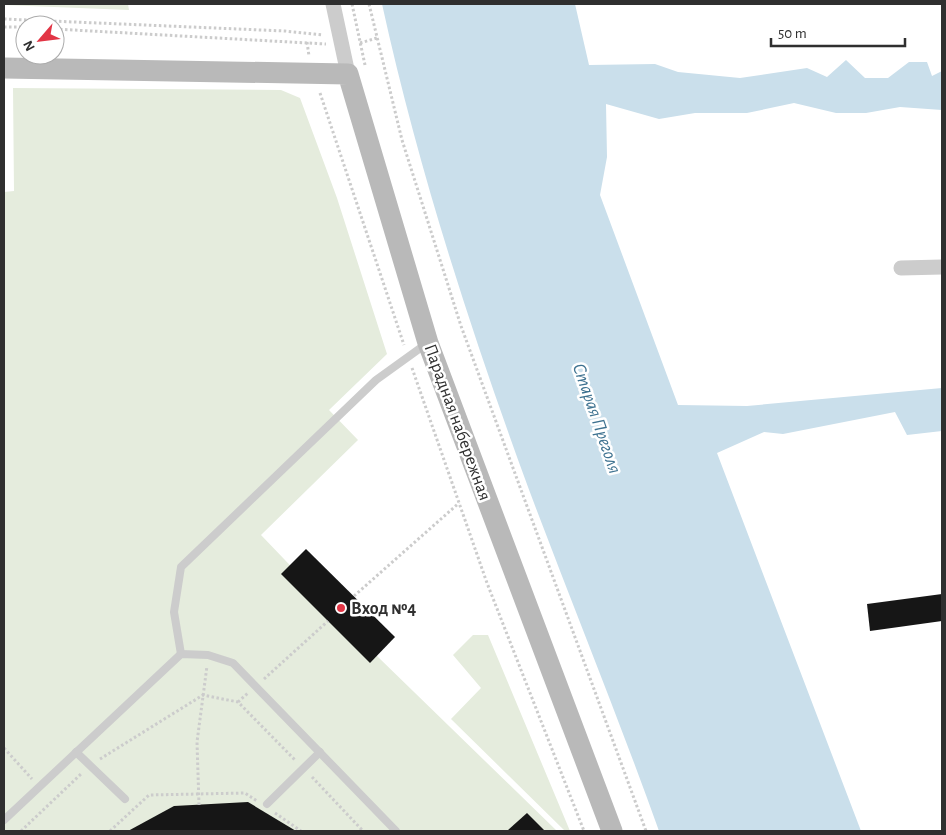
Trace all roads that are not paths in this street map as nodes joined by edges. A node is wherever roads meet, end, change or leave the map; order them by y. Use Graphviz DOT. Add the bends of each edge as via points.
graph roads {
  1 [pos="333,4"];
  2 [pos="4,68"];
  3 [pos="357,73"];
  4 [pos="942,267"];
  5 [pos="901,268"];
  6 [pos="428,342"];
  7 [pos="182,654"];
  8 [pos="76,752"];
  9 [pos="320,752"];
  10 [pos="125,799"];
  11 [pos="266,806"];
  12 [pos="4,820"];
  13 [pos="396,831"];
  14 [pos="612,831"];
  1 -- 3 [label="street, Парадная набережная" via="341,41"];
  2 -- 3 [label="main road"];
  3 -- 6 [label="main road, Парадная набережная"];
  4 -- 5 [label="street"];
  6 -- 7 [label="lane" via="376,380 181,567 174,612"];
  6 -- 14 [label="main road, Парадная набережная"];
  7 -- 8 [label="lane"];
  7 -- 9 [label="lane" via="208,655 233,663"];
  8 -- 10 [label="lane"];
  8 -- 12 [label="lane"];
  9 -- 11 [label="lane"];
  9 -- 13 [label="lane"];
}
